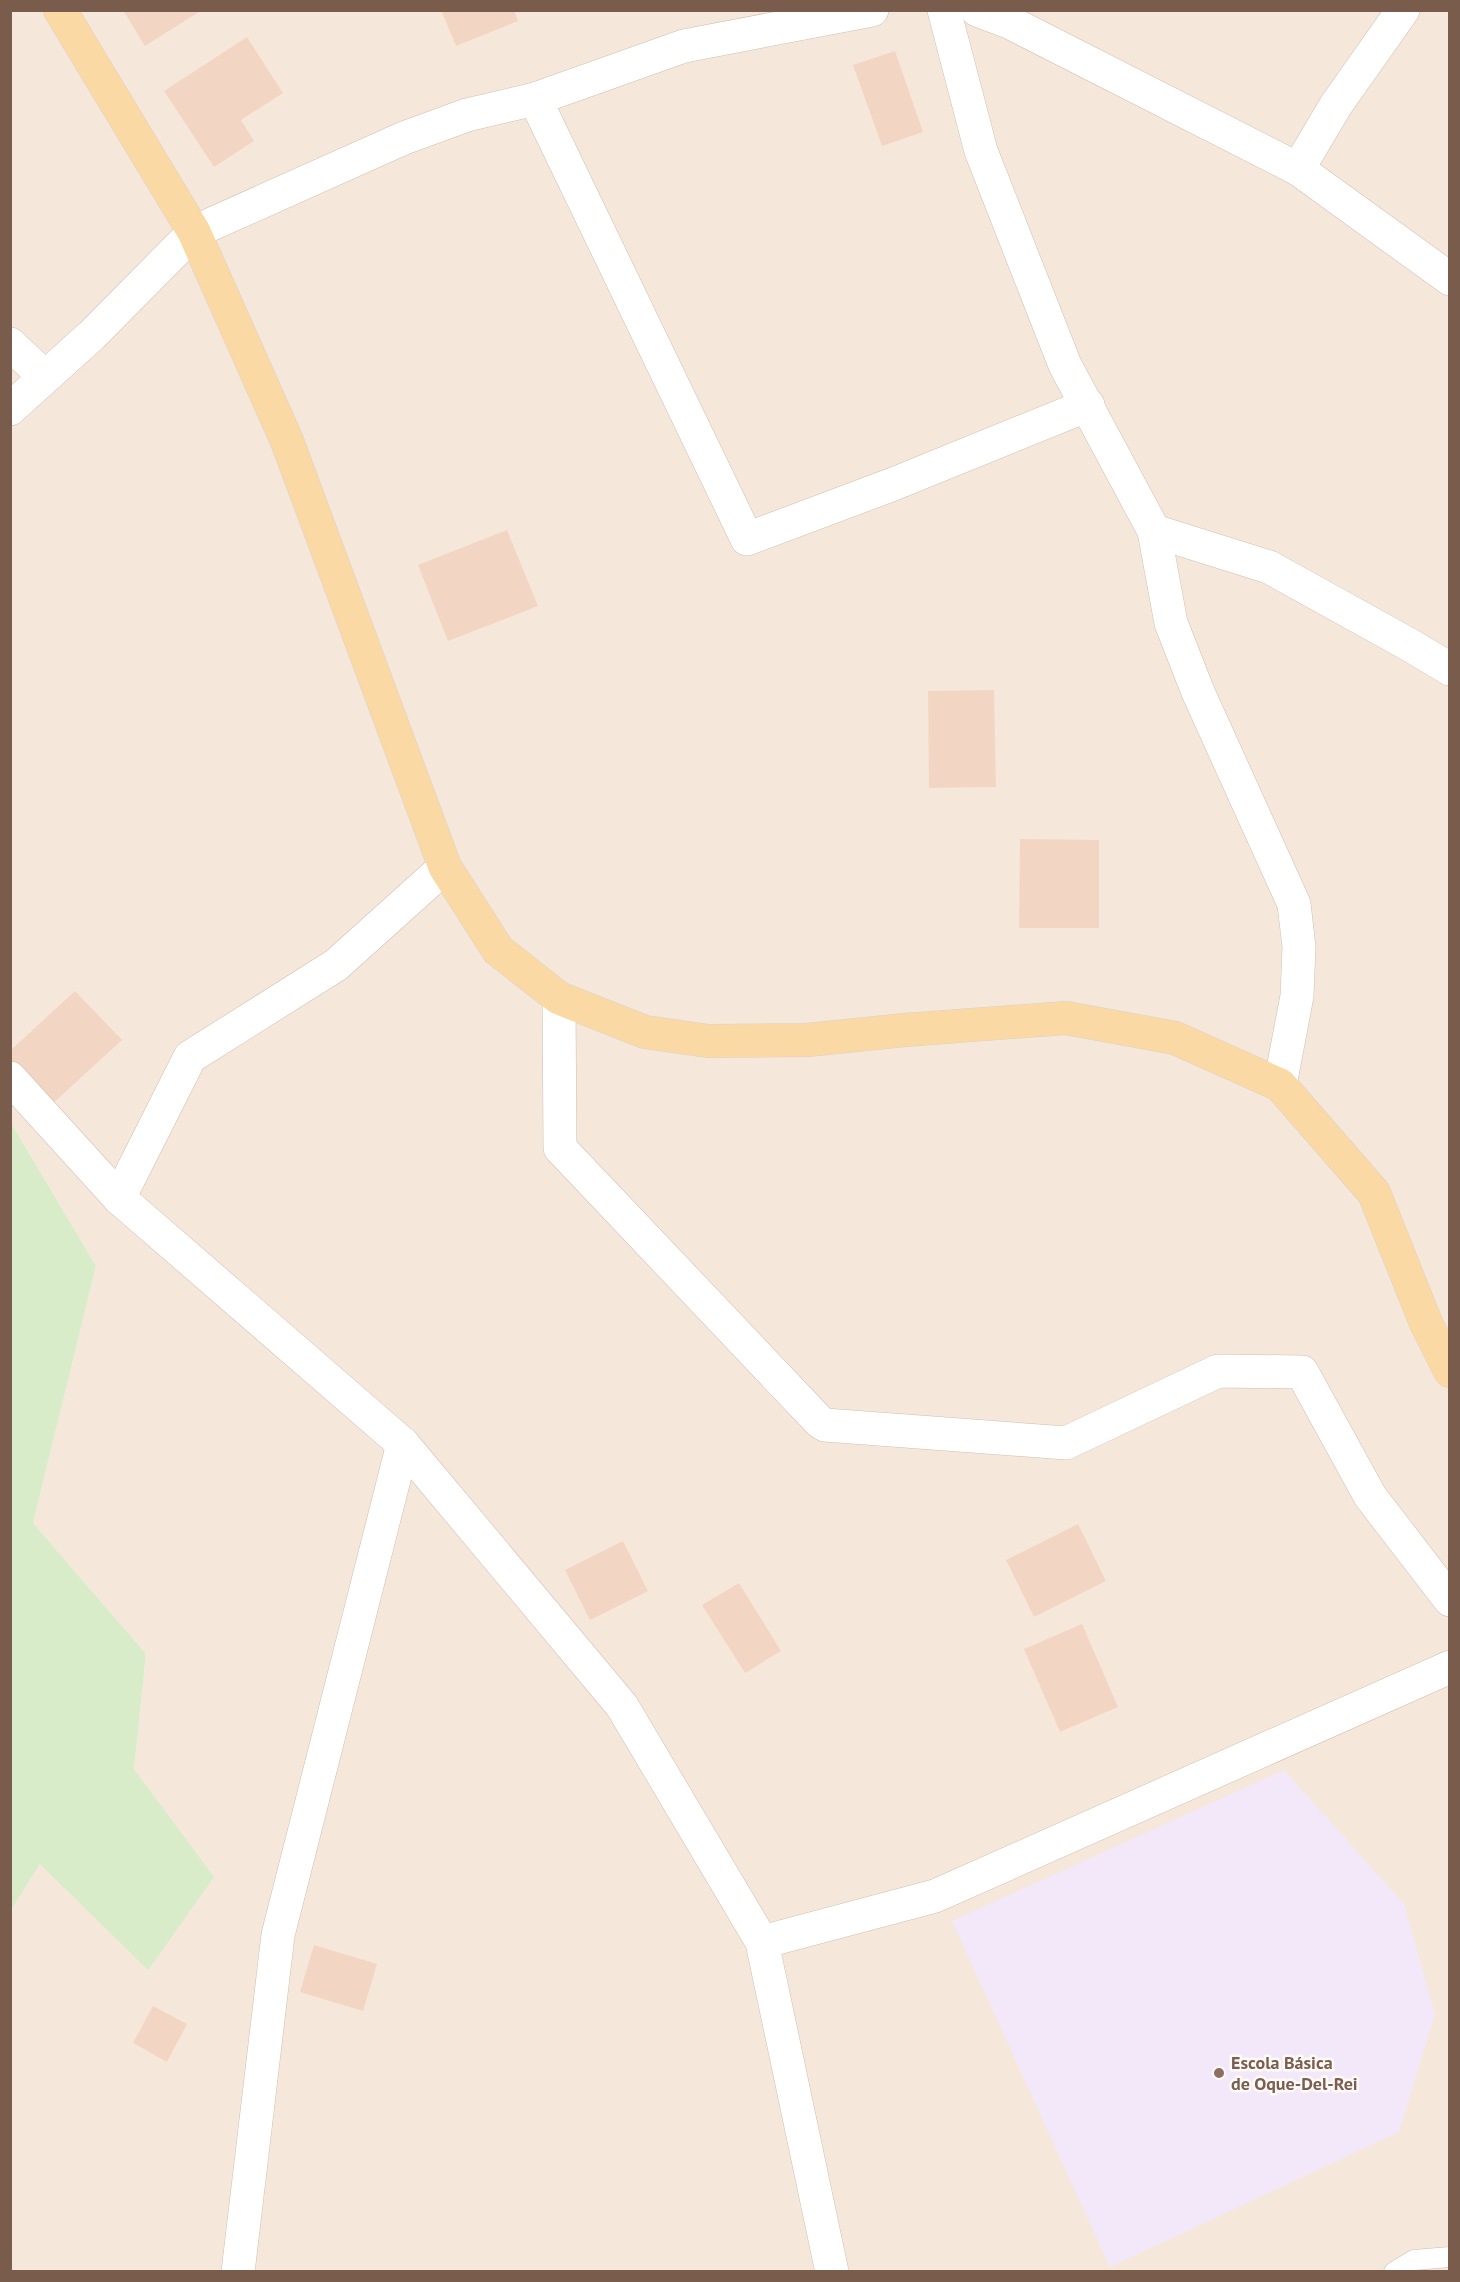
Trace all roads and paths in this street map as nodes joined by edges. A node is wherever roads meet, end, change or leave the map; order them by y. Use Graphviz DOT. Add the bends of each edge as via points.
graph roads {
  1 [pos="60,10"];
  2 [pos="872,10"];
  3 [pos="944,10"];
  4 [pos="978,10"];
  5 [pos="1403,10"];
  6 [pos="1014,16"];
  7 [pos="536,99"];
  8 [pos="1298,169"];
  9 [pos="194,232"];
  10 [pos="1449,279"];
  11 [pos="10,344"];
  12 [pos="45,377"];
  13 [pos="1088,405"];
  14 [pos="10,409"];
  15 [pos="1154,531"];
  16 [pos="1449,669"];
  17 [pos="444,867"];
  18 [pos="559,998"];
  19 [pos="10,1078"];
  20 [pos="1280,1085"];
  21 [pos="119,1198"];
  22 [pos="1449,1371"];
  23 [pos="403,1444"];
  24 [pos="1449,1600"];
  25 [pos="1449,1667"];
  26 [pos="762,1942"];
  27 [pos="1449,2257"];
  28 [pos="238,2271"];
  29 [pos="832,2271"];
  30 [pos="1394,2271"];
  1 -- 9 [label="main road"];
  2 -- 7 [label="street" via="684,45"];
  3 -- 13 [label="street" via="981,151 1065,365"];
  4 -- 6 [label="street"];
  5 -- 8 [label="street" via="1336,105"];
  6 -- 8 [label="street"];
  7 -- 9 [label="street" via="467,115 404,138"];
  7 -- 13 [label="street" via="747,539"];
  8 -- 10 [label="street"];
  9 -- 12 [label="street"];
  9 -- 17 [label="main road" via="287,441"];
  11 -- 12 [label="street"];
  12 -- 14 [label="street"];
  13 -- 15 [label="street"];
  15 -- 16 [label="street" via="1269,567"];
  15 -- 20 [label="street" via="1172,623 1198,692 1294,904 1299,947 1297,996"];
  17 -- 18 [label="main road" via="498,950"];
  17 -- 21 [label="street" via="336,965 190,1057"];
  18 -- 20 [label="main road" via="645,1032 708,1041 807,1040 1066,1018 1175,1038"];
  18 -- 24 [label="street" via="560,1148 819,1421 825,1425 1066,1443 1218,1371 1302,1372 1370,1496"];
  19 -- 21 [label="street"];
  20 -- 22 [label="main road" via="1374,1193"];
  21 -- 23 [label="street"];
  23 -- 26 [label="street" via="622,1706"];
  23 -- 28 [label="street" via="278,1935"];
  25 -- 26 [label="street" via="935,1896"];
  26 -- 29 [label="street"];
  27 -- 30 [label="lane" via="1414,2260"];
}
